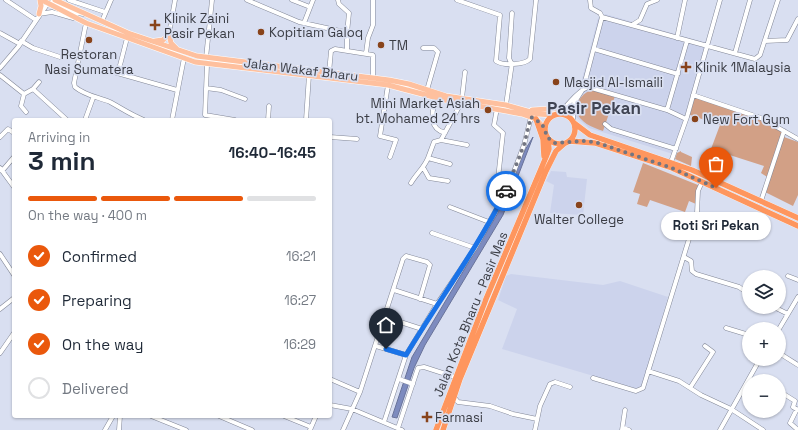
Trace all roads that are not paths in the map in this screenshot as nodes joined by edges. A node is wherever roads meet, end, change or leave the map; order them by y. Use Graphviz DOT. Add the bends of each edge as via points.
graph roads {
  1 [pos="6,0"];
  2 [pos="41,0"];
  3 [pos="55,0"];
  4 [pos="63,0"];
  5 [pos="69,0"];
  6 [pos="111,0"];
  7 [pos="175,0"];
  8 [pos="212,0"];
  9 [pos="247,0"];
  10 [pos="292,0"];
  11 [pos="313,0"];
  12 [pos="338,0"];
  13 [pos="373,0"];
  14 [pos="457,0"];
  15 [pos="536,0"];
  16 [pos="590,0"];
  17 [pos="657,0"];
  18 [pos="685,0"];
  19 [pos="720,0"];
  20 [pos="750,0"];
  21 [pos="778,0"];
  22 [pos="47,4"];
  23 [pos="71,7"];
  24 [pos="310,7"];
  25 [pos="105,12"];
  26 [pos="39,14"];
  27 [pos="512,14"];
  28 [pos="88,15"];
  29 [pos="602,17"];
  30 [pos="798,19"];
  31 [pos="36,20"];
  32 [pos="77,20"];
  33 [pos="102,21"];
  34 [pos="86,23"];
  35 [pos="304,23"];
  36 [pos="632,25"];
  37 [pos="0,33"];
  38 [pos="346,33"];
  39 [pos="169,34"];
  40 [pos="127,38"];
  41 [pos="677,38"];
  42 [pos="149,40"];
  43 [pos="687,41"];
  44 [pos="765,41"];
  45 [pos="21,43"];
  46 [pos="707,46"];
  47 [pos="423,48"];
  48 [pos="594,49"];
  49 [pos="177,50"];
  50 [pos="346,50"];
  51 [pos="366,53"];
  52 [pos="735,53"];
  53 [pos="60,57"];
  54 [pos="184,58"];
  55 [pos="206,58"];
  56 [pos="512,63"];
  57 [pos="207,65"];
  58 [pos="0,68"];
  59 [pos="102,69"];
  60 [pos="465,72"];
  61 [pos="118,73"];
  62 [pos="329,73"];
  63 [pos="678,74"];
  64 [pos="0,75"];
  65 [pos="309,75"];
  66 [pos="373,78"];
  67 [pos="39,82"];
  68 [pos="388,85"];
  69 [pos="206,88"];
  70 [pos="33,89"];
  71 [pos="583,89"];
  72 [pos="177,90"];
  73 [pos="427,90"];
  74 [pos="24,94"];
  75 [pos="693,95"];
  76 [pos="94,98"];
  77 [pos="435,98"];
  78 [pos="245,99"];
  79 [pos="462,100"];
  80 [pos="506,105"];
  81 [pos="269,106"];
  82 [pos="513,107"];
  83 [pos="497,108"];
  84 [pos="566,108"];
  85 [pos="667,110"];
  86 [pos="26,112"];
  87 [pos="556,114"];
  88 [pos="65,118"];
  89 [pos="86,118"];
  90 [pos="139,118"];
  91 [pos="172,118"];
  92 [pos="223,118"];
  93 [pos="268,118"];
  94 [pos="306,118"];
  95 [pos="534,118"];
  96 [pos="686,119"];
  97 [pos="574,122"];
  98 [pos="605,124"];
  99 [pos="544,128"];
  100 [pos="784,131"];
  101 [pos="12,132"];
  102 [pos="798,132"];
  103 [pos="445,133"];
  104 [pos="0,137"];
  105 [pos="332,137"];
  106 [pos="548,138"];
  107 [pos="797,138"];
  108 [pos="357,139"];
  109 [pos="441,140"];
  110 [pos="566,142"];
  111 [pos="467,146"];
  112 [pos="676,149"];
  113 [pos="390,156"];
  114 [pos="428,158"];
  115 [pos="12,159"];
  116 [pos="544,162"];
  117 [pos="671,162"];
  118 [pos="450,164"];
  119 [pos="1,169"];
  120 [pos="424,169"];
  121 [pos="448,181"];
  122 [pos="702,182"];
  123 [pos="411,183"];
  124 [pos="12,184"];
  125 [pos="761,201"];
  126 [pos="450,207"];
  127 [pos="498,208"];
  128 [pos="798,218"];
  129 [pos="489,222"];
  130 [pos="798,226"];
  131 [pos="432,233"];
  132 [pos="475,248"];
  133 [pos="0,254"];
  134 [pos="684,256"];
  135 [pos="12,273"];
  136 [pos="788,276"];
  137 [pos="798,280"];
  138 [pos="742,289"];
  139 [pos="394,290"];
  140 [pos="798,296"];
  141 [pos="420,299"];
  142 [pos="12,300"];
  143 [pos="437,304"];
  144 [pos="0,309"];
  145 [pos="788,314"];
  146 [pos="385,317"];
  147 [pos="783,322"];
  148 [pos="726,328"];
  149 [pos="422,329"];
  150 [pos="742,333"];
  151 [pos="12,336"];
  152 [pos="376,346"];
  153 [pos="705,346"];
  154 [pos="0,353"];
  155 [pos="406,355"];
  156 [pos="786,357"];
  157 [pos="798,365"];
  158 [pos="756,366"];
  159 [pos="648,371"];
  160 [pos="455,377"];
  161 [pos="593,378"];
  162 [pos="400,379"];
  163 [pos="332,380"];
  164 [pos="412,383"];
  165 [pos="570,387"];
  166 [pos="690,388"];
  167 [pos="360,392"];
  168 [pos="786,395"];
  169 [pos="456,400"];
  170 [pos="332,405"];
  171 [pos="352,409"];
  172 [pos="730,409"];
  173 [pos="625,410"];
  174 [pos="797,410"];
  175 [pos="112,418"];
  176 [pos="120,418"];
  177 [pos="157,418"];
  178 [pos="224,418"];
  179 [pos="288,418"];
  180 [pos="315,418"];
  181 [pos="537,419"];
  182 [pos="384,422"];
  183 [pos="398,428"];
  184 [pos="310,429"];
  185 [pos="622,429"];
  186 [pos="105,430"];
  187 [pos="119,430"];
  188 [pos="186,430"];
  189 [pos="252,430"];
  190 [pos="343,430"];
  191 [pos="402,430"];
  192 [pos="436,430"];
  193 [pos="443,430"];
  194 [pos="535,430"];
  195 [pos="629,430"];
  196 [pos="720,430"];
  197 [pos="763,430"];
  198 [pos="798,430"];
  1 -- 31 [label="street"];
  2 -- 22 [label="main road, Jalan Wakaf Bharu"];
  2 -- 26 [label="main road"];
  3 -- 23 [label="main road, Jalan Wakaf Bharu"];
  4 -- 23 [label="street"];
  5 -- 25 [label="street"];
  6 -- 25 [label="street"];
  7 -- 39 [label="street"];
  8 -- 55 [label="street"];
  9 -- 35 [label="street"];
  10 -- 24 [label="street"];
  11 -- 24 [label="street"];
  12 -- 38 [label="street" via="349,13"];
  13 -- 51 [label="street" via="373,25"];
  14 -- 56 [label="street" via="500,15 496,61"];
  15 -- 56 [label="street" via="530,59 527,62"];
  16 -- 29 [label="street" via="591,8"];
  17 -- 36 [label="street" via="647,4 640,20"];
  18 -- 41 [label="street"];
  19 -- 46 [label="street"];
  20 -- 52 [label="street"];
  21 -- 44 [label="street"];
  22 -- 26 [label="street"];
  22 -- 28 [label="street" via="52,2 76,13"];
  22 -- 32 [label="main road, Jalan Wakaf Bharu"];
  23 -- 28 [label="main road, Jalan Wakaf Bharu"];
  24 -- 35 [label="street"];
  25 -- 33 [label="street"];
  26 -- 31 [label="street"];
  26 -- 32 [label="street, Jalan Wakaf Bharu" via="52,12"];
  27 -- 56 [label="street" via="509,58"];
  28 -- 33 [label="main road, Jalan Wakaf Bharu"];
  29 -- 36 [label="street"];
  29 -- 48 [label="street"];
  30 -- 44 [label="street" via="786,40"];
  31 -- 45 [label="street"];
  32 -- 34 [label="main road, Jalan Wakaf Bharu"];
  33 -- 42 [label="main road, Jalan Wakaf Bharu"];
  34 -- 40 [label="main road, Jalan Wakaf Bharu"];
  34 -- 76 [label="street" via="74,85"];
  35 -- 38 [label="street"];
  36 -- 41 [label="street"];
  37 -- 45 [label="street"];
  38 -- 50 [label="street"];
  39 -- 42 [label="main road" via="163,40"];
  39 -- 49 [label="main road" via="171,43"];
  40 -- 54 [label="main road, Jalan Wakaf Bharu"];
  40 -- 61 [label="street"];
  41 -- 43 [label="street"];
  42 -- 49 [label="main road, Jalan Wakaf Bharu"];
  43 -- 46 [label="street"];
  43 -- 63 [label="street"];
  44 -- 52 [label="street" via="760,55 755,60"];
  45 -- 53 [label="street"];
  45 -- 58 [label="street"];
  46 -- 52 [label="street"];
  46 -- 75 [label="street"];
  47 -- 73 [label="street" via="434,48 438,52"];
  48 -- 63 [label="street"];
  48 -- 71 [label="street"];
  49 -- 55 [label="main road, Jalan Wakaf Bharu"];
  50 -- 51 [label="street"];
  50 -- 62 [label="street" via="332,50"];
  51 -- 66 [label="street" via="374,57"];
  54 -- 57 [label="main road, Jalan Wakaf Bharu"];
  54 -- 72 [label="street"];
  55 -- 62 [label="main road, Jalan Wakaf Bharu"];
  56 -- 80 [label="street"];
  57 -- 65 [label="main road, Jalan Wakaf Bharu"];
  57 -- 69 [label="street"];
  59 -- 61 [label="street"];
  60 -- 79 [label="street"];
  61 -- 72 [label="street"];
  62 -- 66 [label="main road, Jalan Wakaf Bharu"];
  63 -- 85 [label="street"];
  64 -- 74 [label="street"];
  65 -- 68 [label="main road, Jalan Wakaf Bharu"];
  65 -- 94 [label="street"];
  66 -- 73 [label="main road, Jalan Wakaf Bharu"];
  67 -- 70 [label="street"];
  68 -- 77 [label="main road, Jalan Wakaf Bharu"];
  68 -- 113 [label="street" via="380,136 396,140"];
  69 -- 78 [label="street" via="221,90"];
  69 -- 92 [label="street" via="205,115"];
  70 -- 74 [label="street"];
  70 -- 88 [label="street"];
  71 -- 84 [label="street" via="572,97"];
  71 -- 85 [label="street" via="593,88"];
  71 -- 97 [label="street" via="573,105"];
  72 -- 91 [label="street"];
  73 -- 79 [label="main road, Jalan Wakaf Bharu"];
  74 -- 86 [label="street" via="21,106"];
  75 -- 96 [label="street"];
  75 -- 100 [label="street" via="761,118"];
  76 -- 89 [label="street"];
  76 -- 90 [label="street" via="109,102"];
  77 -- 79 [label="main road, Jalan Wakaf Bharu"];
  77 -- 103 [label="street" via="432,121 436,129"];
  79 -- 80 [label="main road, Jalan Wakaf Bharu"];
  79 -- 83 [label="main road, Jalan Wakaf Bharu"];
  79 -- 103 [label="street"];
  80 -- 82 [label="main road, Jalan Wakaf Bharu"];
  81 -- 93 [label="street"];
  82 -- 84 [label="main road" via="539,110"];
  82 -- 87 [label="main road, Jalan Wakaf Bharu" via="538,114"];
  83 -- 95 [label="main road, Jalan Wakaf Bharu"];
  83 -- 127 [label="street" via="494,125 503,133 496,197"];
  84 -- 87 [label="street"];
  85 -- 96 [label="street"];
  87 -- 97 [label="highway" via="565,114"];
  87 -- 99 [label="highway" via="547,120"];
  95 -- 99 [label="main road"];
  95 -- 116 [label="highway" via="544,143"];
  95 -- 127 [label="street"];
  96 -- 112 [label="street"];
  97 -- 110 [label="highway" via="575,133"];
  97 -- 117 [label="highway" via="590,134"];
  98 -- 112 [label="street" via="611,129"];
  99 -- 106 [label="highway"];
  100 -- 107 [label="street"];
  100 -- 125 [label="street"];
  101 -- 104 [label="street" via="8,129"];
  102 -- 107 [label="street"];
  103 -- 109 [label="street"];
  105 -- 108 [label="street"];
  106 -- 110 [label="highway" via="555,143"];
  106 -- 116 [label="highway, Jalan Kota Bharu - Pasir Mas" via="549,149"];
  109 -- 111 [label="street"];
  109 -- 114 [label="street" via="434,142"];
  110 -- 122 [label="highway" via="595,142 672,168"];
  110 -- 169 [label="highway, Jalan Kota Bharu - Pasir Mas" via="556,151 546,171 460,379"];
  112 -- 117 [label="street"];
  114 -- 118 [label="street"];
  114 -- 120 [label="street"];
  115 -- 119 [label="street"];
  116 -- 160 [label="highway, Jalan Kota Bharu - Pasir Mas"];
  117 -- 125 [label="highway"];
  119 -- 124 [label="street"];
  120 -- 121 [label="street" via="430,178"];
  120 -- 123 [label="street" via="417,173"];
  122 -- 130 [label="highway"];
  122 -- 134 [label="street" via="698,191 697,213"];
  125 -- 128 [label="highway"];
  126 -- 129 [label="street"];
  127 -- 129 [label="street"];
  129 -- 132 [label="street"];
  131 -- 132 [label="street"];
  132 -- 143 [label="street"];
  133 -- 135 [label="street"];
  134 -- 138 [label="street" via="691,261 692,271 696,274"];
  134 -- 159 [label="street"];
  136 -- 137 [label="street"];
  139 -- 141 [label="street"];
  139 -- 141 [label="street" via="404,257 427,262 430,267"];
  139 -- 146 [label="street"];
  140 -- 145 [label="street"];
  141 -- 143 [label="street"];
  142 -- 144 [label="street"];
  143 -- 149 [label="street"];
  145 -- 147 [label="street"];
  146 -- 149 [label="street"];
  146 -- 152 [label="street"];
  148 -- 150 [label="street"];
  149 -- 155 [label="street"];
  151 -- 154 [label="street"];
  152 -- 155 [label="street"];
  152 -- 167 [label="street"];
  153 -- 166 [label="street" via="713,352"];
  155 -- 162 [label="street"];
  156 -- 157 [label="street"];
  158 -- 172 [label="street"];
  159 -- 161 [label="street" via="639,391"];
  159 -- 166 [label="street" via="674,378"];
  160 -- 164 [label="street" via="420,366"];
  160 -- 192 [label="highway, Jalan Kota Bharu - Pasir Mas"];
  162 -- 164 [label="street"];
  162 -- 182 [label="street"];
  163 -- 167 [label="street"];
  164 -- 183 [label="street"];
  165 -- 181 [label="street" via="551,382"];
  166 -- 172 [label="street"];
  167 -- 171 [label="street"];
  168 -- 174 [label="street" via="795,401 793,407"];
  169 -- 181 [label="street"];
  169 -- 193 [label="highway, Jalan Kota Bharu - Pasir Mas"];
  170 -- 171 [label="street"];
  171 -- 182 [label="street"];
  171 -- 190 [label="street"];
  172 -- 196 [label="street"];
  172 -- 197 [label="street"];
  173 -- 185 [label="street"];
  174 -- 198 [label="street" via="790,423"];
  175 -- 186 [label="street"];
  176 -- 187 [label="street"];
  177 -- 188 [label="street"];
  178 -- 189 [label="street"];
  179 -- 184 [label="street"];
  180 -- 184 [label="street"];
  181 -- 194 [label="street"];
  182 -- 183 [label="street"];
  183 -- 191 [label="street"];
  185 -- 195 [label="street"];
}
